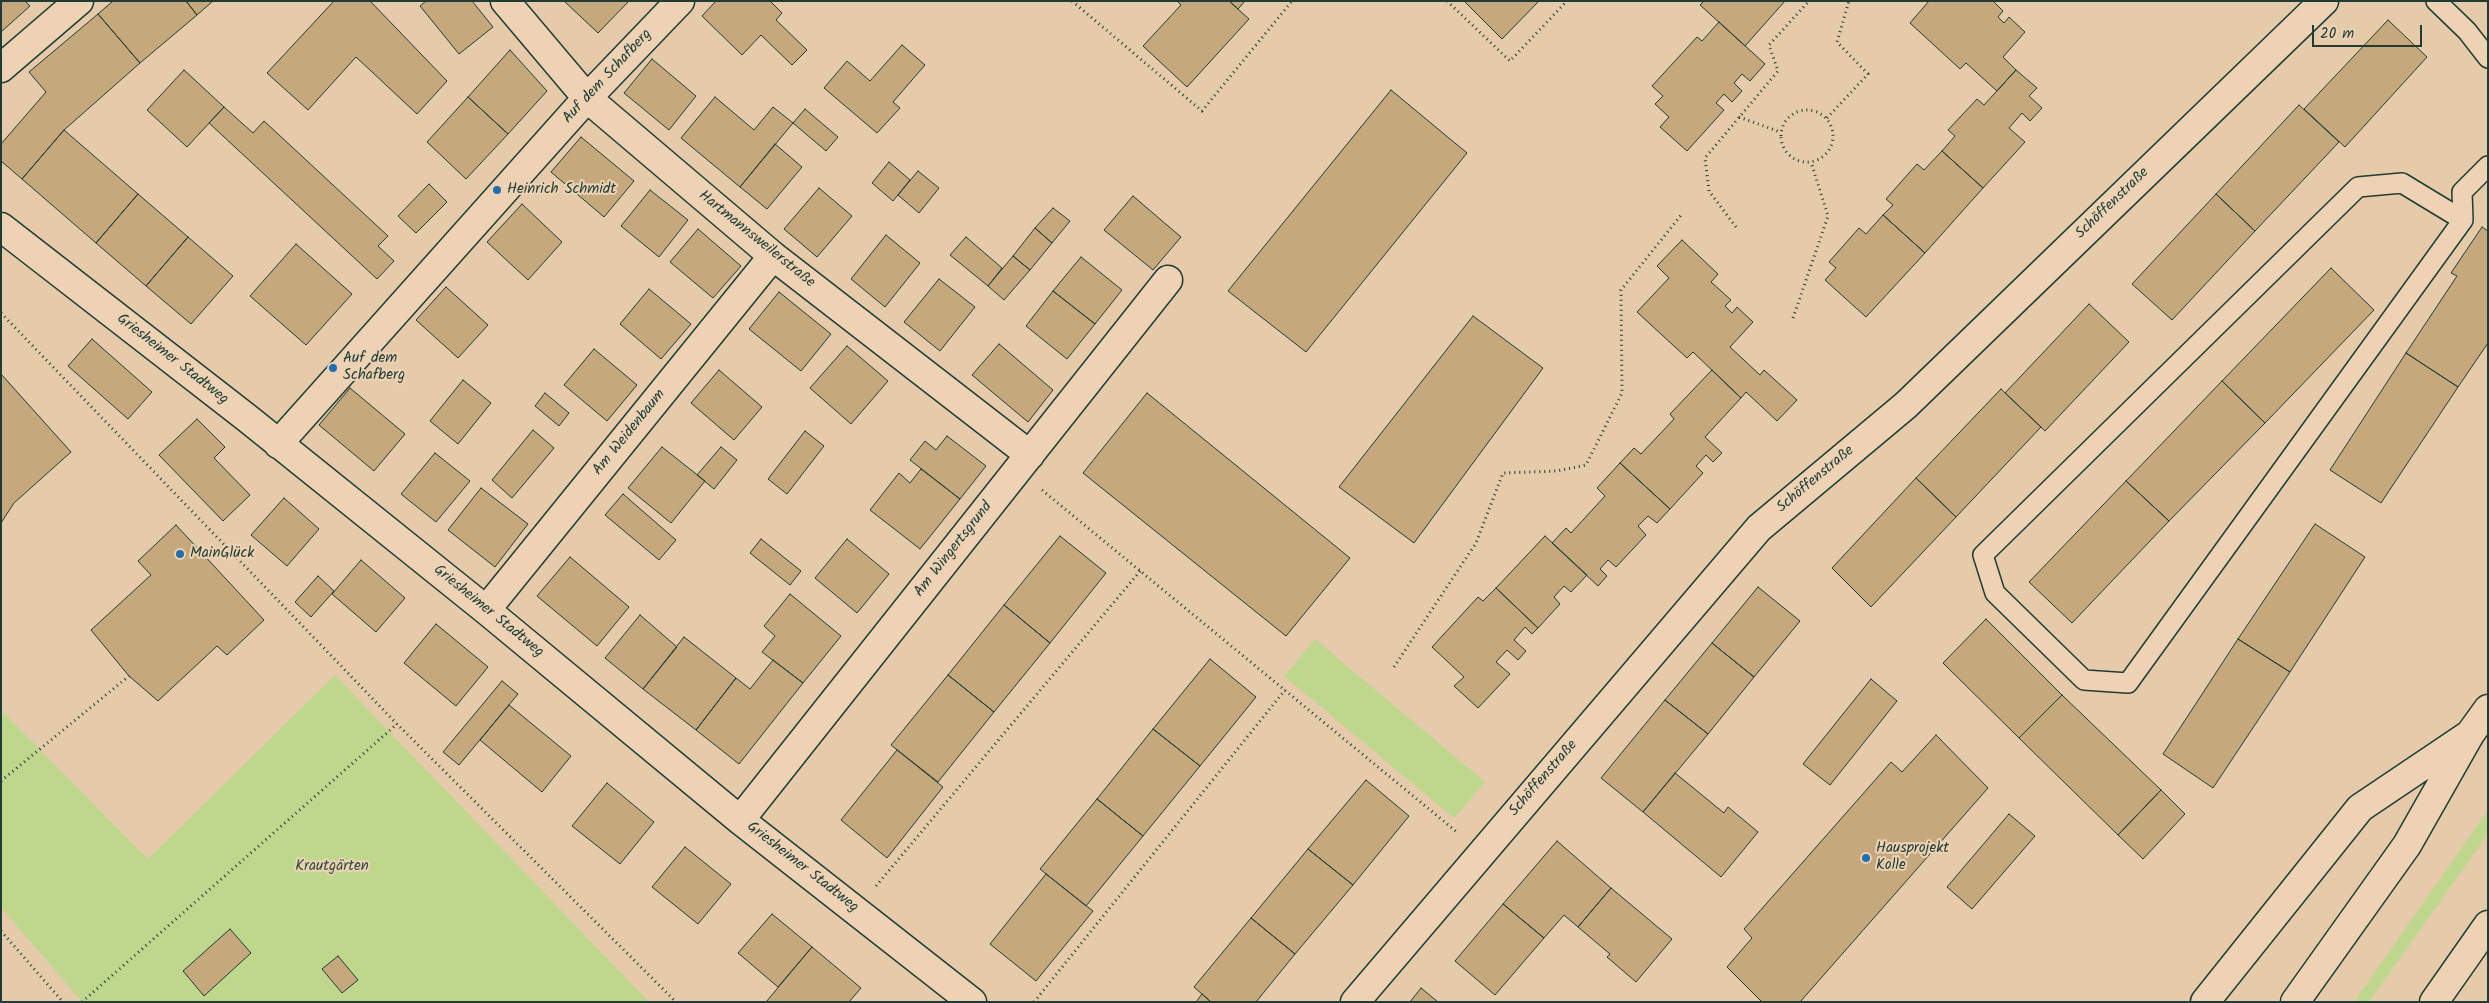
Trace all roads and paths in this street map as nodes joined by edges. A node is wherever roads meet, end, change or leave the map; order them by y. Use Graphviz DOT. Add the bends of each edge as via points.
graph roads {
  1 [pos="79,1"];
  2 [pos="506,1"];
  3 [pos="680,1"];
  4 [pos="1072,1"];
  5 [pos="1292,1"];
  6 [pos="1447,1"];
  7 [pos="1567,1"];
  8 [pos="1809,1"];
  9 [pos="1849,1"];
  10 [pos="2324,1"];
  11 [pos="2436,1"];
  12 [pos="2488,58"];
  13 [pos="1,68"];
  14 [pos="587,98"];
  15 [pos="1739,117"];
  16 [pos="1827,118"];
  17 [pos="1780,132"];
  18 [pos="1811,162"];
  19 [pos="2488,166"];
  20 [pos="1682,214"];
  21 [pos="2464,220"];
  22 [pos="1,227"];
  23 [pos="1736,228"];
  24 [pos="773,256"];
  25 [pos="1168,280"];
  26 [pos="1,313"];
  27 [pos="1792,318"];
  28 [pos="278,444"];
  29 [pos="1024,462"];
  30 [pos="1141,570"];
  31 [pos="486,610"];
  32 [pos="1394,667"];
  33 [pos="129,676"];
  34 [pos="1284,690"];
  35 [pos="2488,709"];
  36 [pos="397,724"];
  37 [pos="2470,734"];
  38 [pos="1,781"];
  39 [pos="740,820"];
  40 [pos="1482,852"];
  41 [pos="856,910"];
  42 [pos="2488,925"];
  43 [pos="1,931"];
  44 [pos="63,1002"];
  45 [pos="82,1002"];
  46 [pos="676,1002"];
  47 [pos="972,1002"];
  48 [pos="1034,1002"];
  49 [pos="1355,1002"];
  50 [pos="2205,1002"];
  51 [pos="2295,1002"];
  52 [pos="2434,1002"];
  1 -- 13 [label="main road"];
  2 -- 14 [label="main road, Hartmannsweilerstraße"];
  3 -- 14 [label="main road, Auf dem Schafberg"];
  4 -- 5 [label="path" via="1202,111"];
  6 -- 7 [label="path" via="1510,61"];
  8 -- 15 [label="path" via="1769,45 1778,70"];
  9 -- 16 [label="path" via="1837,42 1868,74"];
  10 -- 40 [label="main road, Schöffenstraße" via="1906,405 1759,528"];
  11 -- 12 [label="lane" via="2467,31"];
  14 -- 24 [label="main road, Hartmannsweilerstraße"];
  14 -- 28 [label="main road, Auf dem Schafberg"];
  15 -- 17 [label="path"];
  15 -- 23 [label="path" via="1705,158 1710,191"];
  16 -- 17 [label="path" via="1816,110 1799,110 1786,119"];
  16 -- 18 [label="path" via="1834,137 1825,156"];
  17 -- 18 [label="path" via="1786,154 1799,161"];
  18 -- 27 [label="path" via="1828,216"];
  19 -- 21 [label="lane" via="2462,192"];
  20 -- 32 [label="path" via="1621,290 1622,394 1586,465 1558,472 1503,473 1476,543"];
  21 -- 21 [label="lane" via="2128,683 2084,680 1996,593 1983,555 2358,187 2402,183"];
  22 -- 28 [label="main road, Griesheimer Stadtweg"];
  24 -- 29 [label="main road, Hartmannsweilerstraße"];
  24 -- 31 [label="main road, Am Weidenbaum"];
  25 -- 29 [label="main road, Am Wingertsgrund"];
  26 -- 36 [label="path"];
  28 -- 31 [label="main road, Griesheimer Stadtweg"];
  29 -- 30 [label="path"];
  29 -- 39 [label="main road, Am Wingertsgrund"];
  30 -- 34 [label="path"];
  30 -- 41 [label="path"];
  31 -- 39 [label="main road, Griesheimer Stadtweg"];
  33 -- 38 [label="path"];
  34 -- 40 [label="path"];
  34 -- 48 [label="path"];
  35 -- 37 [label="main road"];
  36 -- 45 [label="path"];
  36 -- 46 [label="path"];
  37 -- 50 [label="main road" via="2360,808"];
  37 -- 51 [label="main road" via="2408,845"];
  39 -- 41 [label="main road, Griesheimer Stadtweg"];
  40 -- 49 [label="main road, Schöffenstraße"];
  41 -- 47 [label="main road, Griesheimer Stadtweg"];
  42 -- 52 [label="main road"];
  43 -- 44 [label="path"];
}
